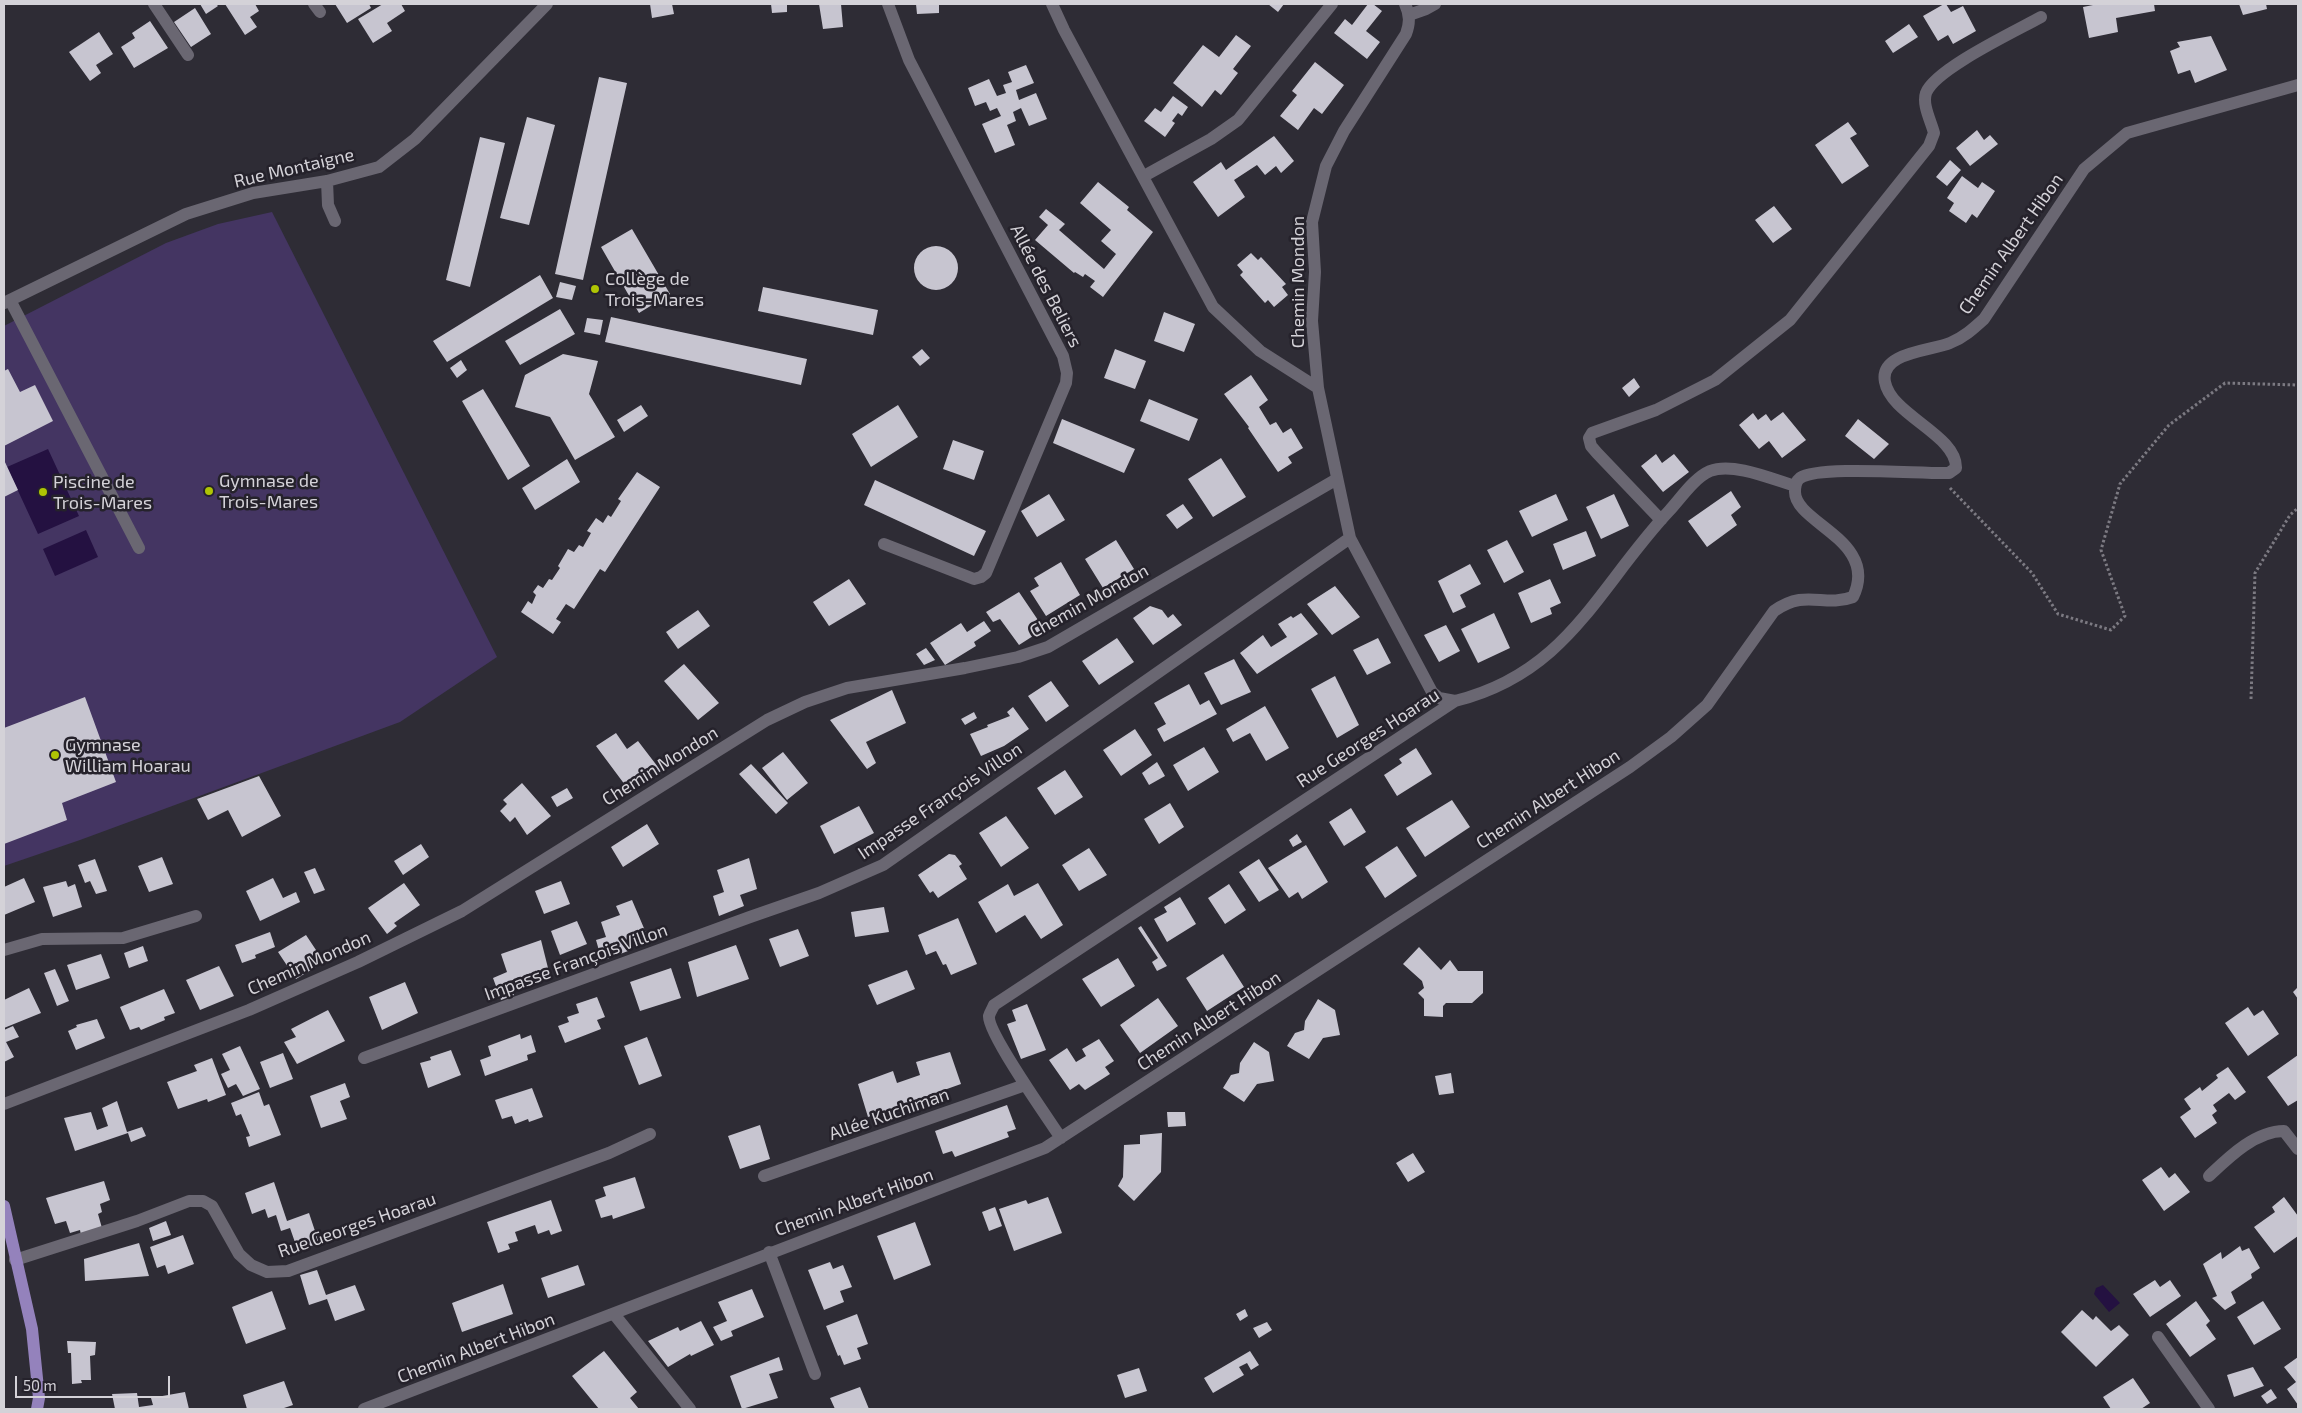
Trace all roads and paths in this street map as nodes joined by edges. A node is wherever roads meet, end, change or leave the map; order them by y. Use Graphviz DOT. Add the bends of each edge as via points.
graph roads {
  1 [pos="154,4"];
  2 [pos="547,4"];
  3 [pos="888,4"];
  4 [pos="1052,4"];
  5 [pos="1332,4"];
  6 [pos="1435,4"];
  7 [pos="1407,9"];
  8 [pos="2041,17"];
  9 [pos="188,55"];
  10 [pos="2298,85"];
  11 [pos="1144,176"];
  12 [pos="327,181"];
  13 [pos="336,221"];
  14 [pos="7,302"];
  15 [pos="2298,385"];
  16 [pos="1318,388"];
  17 [pos="1935,474"];
  18 [pos="1337,479"];
  19 [pos="1795,486"];
  20 [pos="2298,508"];
  21 [pos="1660,520"];
  22 [pos="1350,538"];
  23 [pos="884,544"];
  24 [pos="140,548"];
  25 [pos="2251,699"];
  26 [pos="1455,701"];
  27 [pos="196,916"];
  28 [pos="4,950"];
  29 [pos="364,1058"];
  30 [pos="1025,1085"];
  31 [pos="4,1104"];
  32 [pos="650,1134"];
  33 [pos="1061,1138"];
  34 [pos="2298,1149"];
  35 [pos="764,1176"];
  36 [pos="2208,1176"];
  37 [pos="4,1206"];
  38 [pos="769,1252"];
  39 [pos="16,1260"];
  40 [pos="614,1314"];
  41 [pos="2158,1338"];
  42 [pos="815,1374"];
  43 [pos="37,1409"];
  44 [pos="364,1409"];
  45 [pos="690,1409"];
  46 [pos="2209,1409"];
  1 -- 9 [label="street"];
  2 -- 12 [label="street, Rue Montaigne" via="415,139 379,167"];
  3 -- 23 [label="street, Allée des Beliers" via="909,60 1063,356 1067,373 1066,383 986,573 981,578 974,579"];
  4 -- 11 [label="street"];
  5 -- 11 [label="street" via="1238,120 1211,139"];
  6 -- 7 [label="street, Chemin Mondon" via="1426,9"];
  7 -- 16 [label="street, Chemin Mondon" via="1409,24 1406,34 1344,132 1326,166 1318,192 1312,222 1315,272 1312,322"];
  8 -- 21 [label="street" via="1961,62 1933,83 1926,93 1925,104 1934,134 1929,146 1790,320 1715,380 1656,410 1592,433 1589,438 1597,453"];
  10 -- 17 [label="street, Chemin Albert Hibon" via="2128,133 2084,169 1984,319 1969,333 1950,343 1906,355 1889,365 1884,380 1888,392 1950,449 1956,460 1956,468 1949,473"];
  11 -- 16 [label="street" via="1213,307 1260,351"];
  12 -- 13 [label="street" via="328,205"];
  12 -- 14 [label="street, Rue Montaigne" via="253,194 186,214"];
  14 -- 24 [label="street"];
  15 -- 17 [label="path" via="2225,383 2169,425 2120,484 2101,550 2125,616 2111,630 2058,614 2032,573"];
  16 -- 18 [label="street, Chemin Mondon"];
  17 -- 19 [label="street, Chemin Albert Hibon" via="1891,471 1814,474 1800,478"];
  18 -- 22 [label="street, Chemin Mondon"];
  18 -- 31 [label="street, Chemin Mondon" via="1048,647 965,668 847,688 806,702 767,720 462,911 258,1006"];
  19 -- 21 [label="street, Rue Georges Hoarau" via="1734,469 1710,472 1700,478"];
  19 -- 33 [label="street, Chemin Albert Hibon" via="1795,496 1802,507 1844,543 1853,557 1858,572 1858,586 1853,596 1843,600 1801,598 1787,602 1774,611 1707,704 1671,737 1630,767"];
  20 -- 25 [label="path" via="2290,514 2255,574"];
  21 -- 26 [label="street, Rue Georges Hoarau" via="1578,625 1549,655 1507,682"];
  22 -- 26 [label="street, Chemin Mondon" via="1432,692 1439,698"];
  22 -- 29 [label="street, Impasse François Villon" via="883,865 819,894"];
  26 -- 30 [label="street, Rue Georges Hoarau" via="994,1005 989,1016 992,1027"];
  27 -- 28 [label="street" via="123,938 42,939"];
  30 -- 33 [label="street"];
  30 -- 35 [label="street, Allée Kuchiman"];
  32 -- 39 [label="street, Rue Georges Hoarau" via="609,1153 288,1271 267,1272 250,1265 238,1254 212,1206 203,1201 189,1201"];
  33 -- 38 [label="street, Chemin Albert Hibon" via="1028,1156"];
  34 -- 36 [label="street" via="2284,1131 2271,1131 2230,1156"];
  37 -- 39 [label="main road"];
  38 -- 40 [label="street, Chemin Albert Hibon"];
  38 -- 42 [label="street"];
  39 -- 43 [label="main road" via="32,1329 39,1398"];
  40 -- 44 [label="street, Chemin Albert Hibon"];
  40 -- 45 [label="street"];
  41 -- 46 [label="street"];
}
